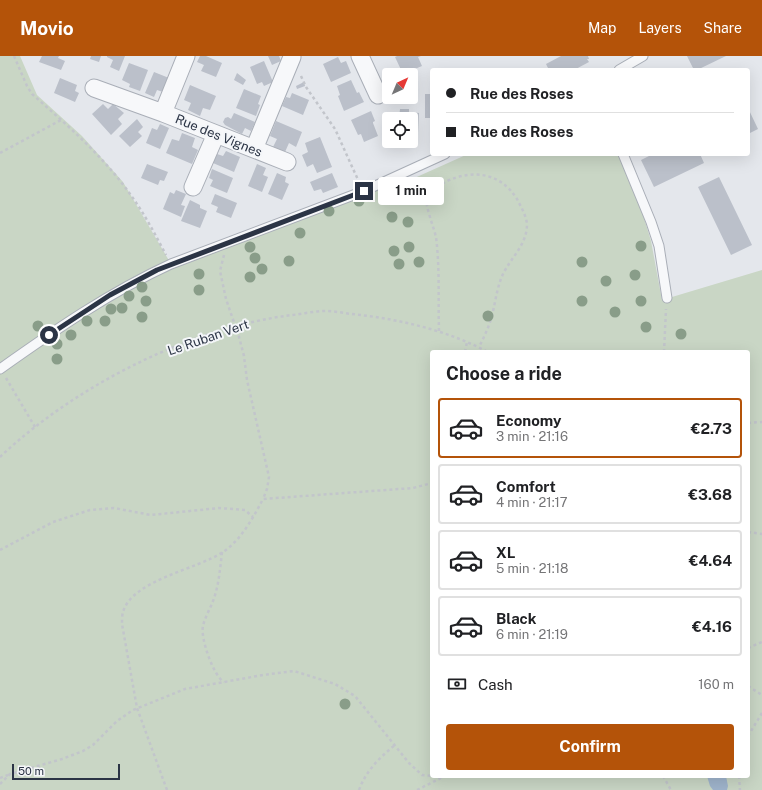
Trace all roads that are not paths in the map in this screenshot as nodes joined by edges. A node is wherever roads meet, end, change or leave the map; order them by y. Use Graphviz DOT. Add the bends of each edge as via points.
graph roads {
  1 [pos="186,56"];
  2 [pos="360,56"];
  3 [pos="643,56"];
  4 [pos="292,57"];
  5 [pos="622,68"];
  6 [pos="94,88"];
  7 [pos="378,95"];
  8 [pos="163,113"];
  9 [pos="216,134"];
  10 [pos="254,149"];
  11 [pos="441,156"];
  12 [pos="624,156"];
  13 [pos="287,162"];
  14 [pos="193,187"];
  15 [pos="667,298"];
  16 [pos="0,369"];
  1 -- 8 [label="street, Rue des Vignes"];
  2 -- 7 [label="street"];
  3 -- 5 [label="lane"];
  4 -- 10 [label="street"];
  6 -- 8 [label="street"];
  8 -- 9 [label="street, Rue des Vignes"];
  9 -- 10 [label="street, Rue des Vignes"];
  9 -- 14 [label="street"];
  10 -- 13 [label="street, Rue des Vignes"];
  11 -- 16 [label="lane" via="364,191 143,277 73,318"];
  12 -- 15 [label="lane" via="657,240"];
}
